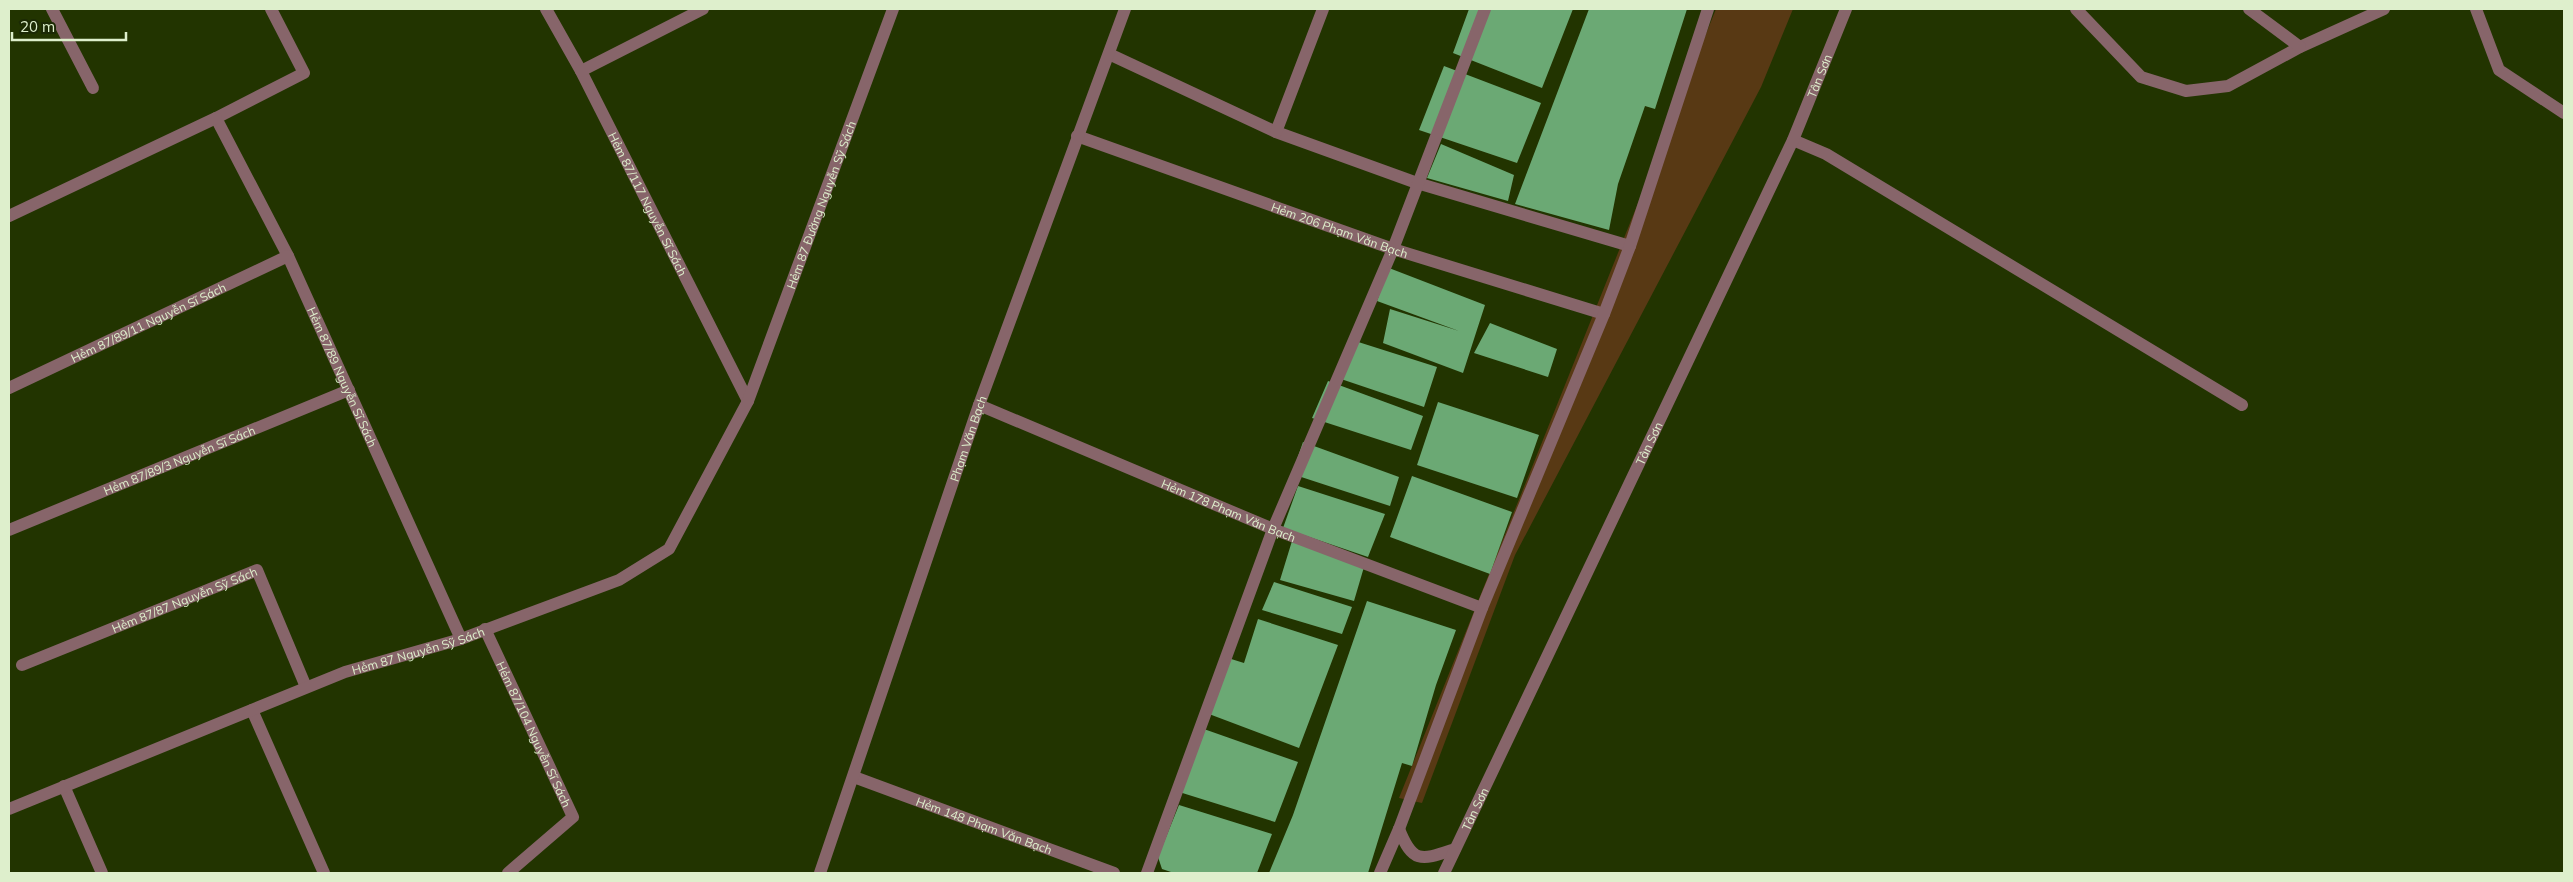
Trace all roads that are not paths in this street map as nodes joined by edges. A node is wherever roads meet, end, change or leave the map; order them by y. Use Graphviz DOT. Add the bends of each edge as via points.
graph roads {
  1 [pos="52,9"];
  2 [pos="271,9"];
  3 [pos="546,9"];
  4 [pos="703,9"];
  5 [pos="893,9"];
  6 [pos="1125,9"];
  7 [pos="1323,9"];
  8 [pos="1485,9"];
  9 [pos="1708,9"];
  10 [pos="1846,9"];
  11 [pos="2076,9"];
  12 [pos="2249,9"];
  13 [pos="2384,9"];
  14 [pos="2476,9"];
  15 [pos="2300,47"];
  16 [pos="1109,54"];
  17 [pos="582,71"];
  18 [pos="93,88"];
  19 [pos="2564,113"];
  20 [pos="216,118"];
  21 [pos="1276,132"];
  22 [pos="1077,136"];
  23 [pos="1793,140"];
  24 [pos="1417,184"];
  25 [pos="9,216"];
  26 [pos="1630,246"];
  27 [pos="1393,249"];
  28 [pos="288,256"];
  29 [pos="1604,314"];
  30 [pos="9,388"];
  31 [pos="349,390"];
  32 [pos="748,401"];
  33 [pos="979,405"];
  34 [pos="2242,405"];
  35 [pos="9,530"];
  36 [pos="1273,530"];
  37 [pos="1482,608"];
  38 [pos="485,629"];
  39 [pos="461,638"];
  40 [pos="22,665"];
  41 [pos="306,688"];
  42 [pos="252,710"];
  43 [pos="854,777"];
  44 [pos="64,786"];
  45 [pos="9,809"];
  46 [pos="1399,829"];
  47 [pos="1455,849"];
  48 [pos="102,873"];
  49 [pos="324,873"];
  50 [pos="508,873"];
  51 [pos="820,873"];
  52 [pos="1114,873"];
  53 [pos="1147,873"];
  54 [pos="1380,873"];
  55 [pos="1444,873"];
  1 -- 18 [label="street"];
  2 -- 20 [label="street" via="304,72"];
  3 -- 17 [label="street, Hẻm 87/117 Nguyễn Sĩ Sách"];
  4 -- 17 [label="street"];
  5 -- 32 [label="street, Hẻm 87 Đường Nguyễn Sỹ Sách"];
  6 -- 16 [label="street, Phạm Văn Bạch"];
  7 -- 21 [label="street"];
  8 -- 24 [label="street"];
  9 -- 26 [label="street"];
  10 -- 23 [label="street, Tân Sơn"];
  11 -- 15 [label="street" via="2141,77 2186,91 2228,86"];
  12 -- 15 [label="street"];
  13 -- 15 [label="street"];
  14 -- 19 [label="street" via="2499,70"];
  16 -- 21 [label="street"];
  16 -- 22 [label="street, Phạm Văn Bạch"];
  17 -- 32 [label="street, Hẻm 87/117 Nguyễn Sĩ Sách"];
  20 -- 25 [label="street"];
  20 -- 28 [label="street, Hẻm 87/89 Nguyễn Sĩ Sách"];
  21 -- 24 [label="street"];
  22 -- 27 [label="street, Hẻm 206 Phạm Văn Bạch"];
  22 -- 33 [label="street, Phạm Văn Bạch"];
  23 -- 34 [label="street" via="1826,154"];
  23 -- 47 [label="street, Tân Sơn"];
  24 -- 26 [label="street"];
  24 -- 27 [label="street"];
  26 -- 29 [label="street"];
  27 -- 29 [label="street, Hẻm 206 Phạm Văn Bạch"];
  27 -- 36 [label="street"];
  28 -- 30 [label="street, Hẻm 87/89/11 Nguyễn Sĩ Sách"];
  28 -- 31 [label="street, Hẻm 87/89 Nguyễn Sĩ Sách"];
  29 -- 37 [label="street"];
  31 -- 35 [label="street, Hẻm 87/89/3 Nguyễn Sĩ Sách"];
  31 -- 39 [label="street, Hẻm 87/89 Nguyễn Sĩ Sách"];
  32 -- 38 [label="street, Hẻm 87 Nguyễn Sỹ Sách" via="670,549 619,580"];
  33 -- 36 [label="street, Hẻm 178 Phạm Văn Bạch"];
  33 -- 43 [label="street, Phạm Văn Bạch"];
  36 -- 37 [label="street, Hẻm 178 Phạm Văn Bạch"];
  36 -- 53 [label="street"];
  37 -- 46 [label="street"];
  38 -- 39 [label="street, Hẻm 87 Nguyễn Sỹ Sách"];
  38 -- 50 [label="street, Hẻm 87/104 Nguyễn Sĩ Sách" via="573,817"];
  39 -- 41 [label="street, Hẻm 87 Nguyễn Sỹ Sách" via="345,672"];
  40 -- 41 [label="street, Hẻm 87/87 Nguyễn Sỹ Sách" via="257,570"];
  41 -- 42 [label="street, Hẻm 87 Nguyễn Sỹ Sách"];
  42 -- 44 [label="street, Hẻm 87 Nguyễn Sỹ Sách"];
  42 -- 49 [label="street"];
  43 -- 51 [label="street, Phạm Văn Bạch"];
  43 -- 52 [label="street, Hẻm 148 Phạm Văn Bạch"];
  44 -- 45 [label="street, Hẻm 87 Nguyễn Sỹ Sách"];
  44 -- 48 [label="street"];
  46 -- 47 [label="street" via="1407,849 1420,858"];
  46 -- 54 [label="street"];
  47 -- 55 [label="street, Tân Sơn"];
}
